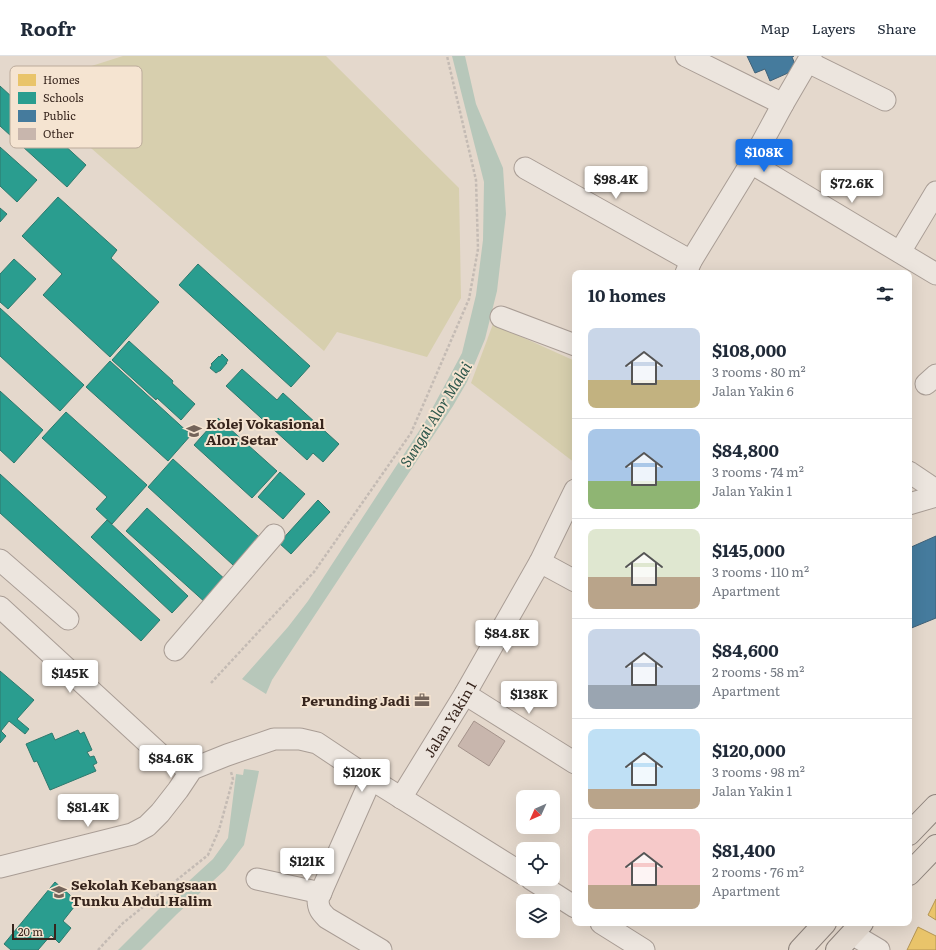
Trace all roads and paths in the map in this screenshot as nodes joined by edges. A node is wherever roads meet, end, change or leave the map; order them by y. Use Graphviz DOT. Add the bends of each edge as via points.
graph roads {
  1 [pos="447,56"];
  2 [pos="686,56"];
  3 [pos="810,59"];
  4 [pos="885,100"];
  5 [pos="783,104"];
  6 [pos="751,163"];
  7 [pos="525,168"];
  8 [pos="936,192"];
  9 [pos="900,252"];
  10 [pos="688,267"];
  11 [pos="936,274"];
  12 [pos="501,318"];
  13 [pos="572,344"];
  14 [pos="912,474"];
  15 [pos="936,490"];
  16 [pos="572,496"];
  17 [pos="936,496"];
  18 [pos="912,503"];
  19 [pos="274,534"];
  20 [pos="0,560"];
  21 [pos="540,562"];
  22 [pos="572,579"];
  23 [pos="0,607"];
  24 [pos="68,619"];
  25 [pos="175,650"];
  26 [pos="210,683"];
  27 [pos="465,694"];
  28 [pos="227,755"];
  29 [pos="162,758"];
  30 [pos="572,761"];
  31 [pos="192,769"];
  32 [pos="371,779"];
  33 [pos="178,790"];
  34 [pos="401,798"];
  35 [pos="936,806"];
  36 [pos="912,831"];
  37 [pos="936,846"];
  38 [pos="0,867"];
  39 [pos="516,870"];
  40 [pos="912,871"];
  41 [pos="257,879"];
  42 [pos="542,886"];
  43 [pos="320,893"];
  44 [pos="572,905"];
  45 [pos="606,926"];
  46 [pos="822,926"];
  47 [pos="857,928"];
  48 [pos="98,950"];
  49 [pos="381,950"];
  50 [pos="644,950"];
  51 [pos="800,950"];
  52 [pos="837,950"];
  53 [pos="879,950"];
  1 -- 26 [label="path" via="476,180 478,249 469,299 411,433 314,572"];
  2 -- 5 [label="street"];
  3 -- 4 [label="street"];
  3 -- 5 [label="street"];
  5 -- 6 [label="street"];
  6 -- 9 [label="street"];
  6 -- 10 [label="street"];
  7 -- 10 [label="street"];
  8 -- 9 [label="street"];
  9 -- 11 [label="street"];
  12 -- 13 [label="street"];
  14 -- 15 [label="street"];
  16 -- 21 [label="street, Jalan Yakin 1"];
  17 -- 18 [label="street"];
  19 -- 25 [label="street"];
  20 -- 24 [label="street"];
  21 -- 22 [label="street"];
  21 -- 27 [label="street, Jalan Yakin 1"];
  23 -- 29 [label="street"];
  27 -- 30 [label="street"];
  27 -- 34 [label="street, Jalan Yakin 1"];
  28 -- 31 [label="street"];
  28 -- 32 [label="street" via="274,739 300,739 317,743"];
  28 -- 48 [label="path" via="233,779 208,856 123,923"];
  29 -- 31 [label="street"];
  29 -- 33 [label="street"];
  31 -- 33 [label="street"];
  32 -- 34 [label="street"];
  32 -- 43 [label="street"];
  33 -- 38 [label="street" via="151,822 132,834"];
  34 -- 39 [label="street"];
  35 -- 36 [label="main road"];
  37 -- 40 [label="main road"];
  41 -- 43 [label="street"];
  42 -- 44 [label="street"];
  43 -- 49 [label="street" via="318,906 327,918"];
  45 -- 50 [label="street"];
  46 -- 51 [label="main road"];
  47 -- 52 [label="main road"];
  47 -- 53 [label="street"];
}
